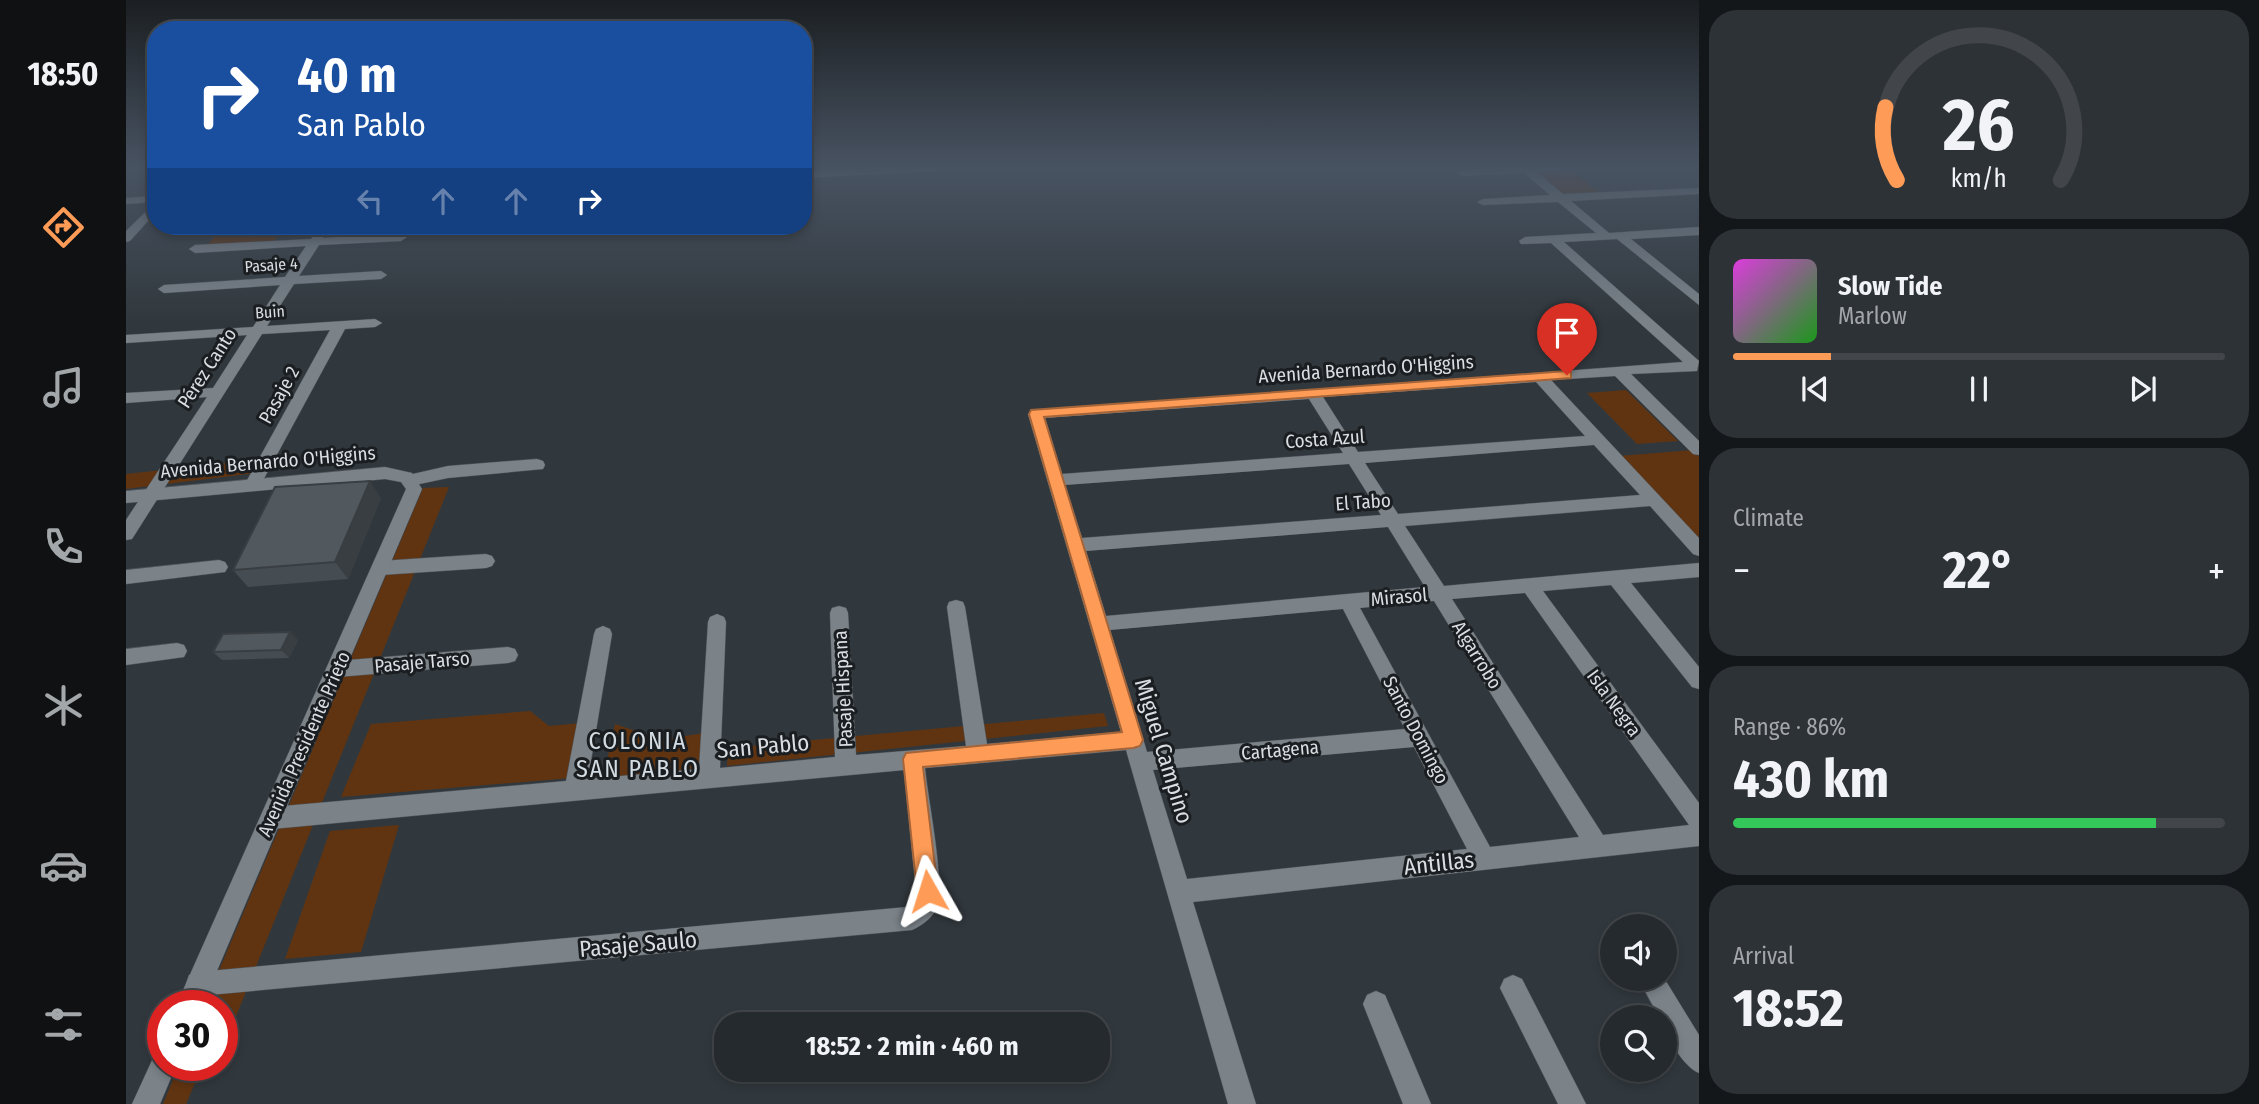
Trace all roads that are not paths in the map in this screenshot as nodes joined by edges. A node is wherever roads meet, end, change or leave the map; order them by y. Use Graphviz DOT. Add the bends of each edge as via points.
graph roads {
  1 [pos="143,220"];
  2 [pos="1590,220"];
  3 [pos="1699,231"];
  4 [pos="1685,232"];
  5 [pos="319,235"];
  6 [pos="1613,236"];
  7 [pos="401,237"];
  8 [pos="126,238"];
  9 [pos="1553,239"];
  10 [pos="1525,241"];
  11 [pos="314,242"];
  12 [pos="1699,243"];
  13 [pos="195,249"];
  14 [pos="381,275"];
  15 [pos="289,281"];
  16 [pos="164,289"];
  17 [pos="1699,301"];
  18 [pos="374,323"];
  19 [pos="340,325"];
  20 [pos="257,330"];
  21 [pos="126,339"];
  22 [pos="1697,366"];
  23 [pos="1619,371"];
  24 [pos="1541,377"];
  25 [pos="217,392"];
  26 [pos="1313,393"];
  27 [pos="126,398"];
  28 [pos="1036,414"];
  29 [pos="1598,440"];
  30 [pos="1699,450"];
  31 [pos="1353,458"];
  32 [pos="537,465"];
  33 [pos="410,480"];
  34 [pos="1055,480"];
  35 [pos="253,484"];
  36 [pos="151,494"];
  37 [pos="126,497"];
  38 [pos="1654,500"];
  39 [pos="1393,521"];
  40 [pos="126,534"];
  41 [pos="1075,545"];
  42 [pos="1699,550"];
  43 [pos="486,561"];
  44 [pos="219,567"];
  45 [pos="381,568"];
  46 [pos="1699,570"];
  47 [pos="126,577"];
  48 [pos="1616,578"];
  49 [pos="1529,585"];
  50 [pos="1438,594"];
  51 [pos="1348,602"];
  52 [pos="956,607"];
  53 [pos="839,613"];
  54 [pos="717,622"];
  55 [pos="1098,624"];
  56 [pos="603,634"];
  57 [pos="177,651"];
  58 [pos="508,655"];
  59 [pos="126,657"];
  60 [pos="337,669"];
  61 [pos="1699,681"];
  62 [pos="1420,737"];
  63 [pos="1133,740"];
  64 [pos="978,753"];
  65 [pos="913,759"];
  66 [pos="1140,762"];
  67 [pos="846,765"];
  68 [pos="709,777"];
  69 [pos="576,788"];
  70 [pos="272,818"];
  71 [pos="1699,821"];
  72 [pos="1699,835"];
  73 [pos="1597,846"];
  74 [pos="1484,858"];
  75 [pos="1178,892"];
  76 [pos="1513,988"];
  77 [pos="195,990"];
  78 [pos="238,990"];
  79 [pos="1658,991"];
  80 [pos="1376,1004"];
  81 [pos="1699,1060"];
  82 [pos="156,1081"];
  83 [pos="146,1104"];
  84 [pos="1242,1104"];
  85 [pos="1417,1104"];
  86 [pos="1572,1104"];
  1 -- 8 [label="street"];
  2 -- 6 [label="street"];
  3 -- 4 [label="street"];
  4 -- 6 [label="street"];
  4 -- 12 [label="street"];
  5 -- 11 [label="street, Pérez Canto"];
  6 -- 9 [label="street"];
  6 -- 17 [label="street"];
  7 -- 11 [label="street"];
  9 -- 10 [label="street"];
  9 -- 22 [label="street"];
  11 -- 13 [label="street"];
  11 -- 15 [label="street, Pérez Canto"];
  14 -- 15 [label="street, Pasaje 4"];
  15 -- 16 [label="street, Pasaje 4"];
  15 -- 20 [label="street, Pérez Canto"];
  18 -- 19 [label="street, Buin"];
  19 -- 20 [label="street, Buin"];
  19 -- 35 [label="street, Pasaje 2"];
  20 -- 21 [label="street, Buin"];
  20 -- 25 [label="street, Pérez Canto"];
  22 -- 23 [label="street, Avenida Bernardo O'Higgins"];
  23 -- 24 [label="street, Avenida Bernardo O'Higgins"];
  23 -- 30 [label="street"];
  24 -- 26 [label="street, Avenida Bernardo O'Higgins"];
  24 -- 29 [label="street"];
  25 -- 27 [label="street"];
  25 -- 36 [label="street, Pérez Canto"];
  26 -- 28 [label="street, Avenida Bernardo O'Higgins"];
  26 -- 31 [label="street, Algarrobo"];
  28 -- 34 [label="street, Miguel Campino"];
  29 -- 31 [label="street, Costa Azul"];
  29 -- 38 [label="street"];
  31 -- 34 [label="street, Costa Azul"];
  31 -- 39 [label="street, Algarrobo"];
  32 -- 33 [label="street, Avenida Bernardo O'Higgins"];
  33 -- 35 [label="street, Avenida Bernardo O'Higgins" via="385,473"];
  33 -- 45 [label="street, Avenida Presidente Prieto" via="414,492"];
  34 -- 41 [label="street, Miguel Campino"];
  35 -- 36 [label="street, Avenida Bernardo O'Higgins"];
  36 -- 37 [label="street, Avenida Bernardo O'Higgins"];
  36 -- 40 [label="street, Pérez Canto"];
  38 -- 39 [label="street, El Tabo"];
  38 -- 42 [label="street"];
  39 -- 41 [label="street, El Tabo"];
  39 -- 50 [label="street, Algarrobo"];
  41 -- 55 [label="street, Miguel Campino"];
  43 -- 45 [label="street"];
  44 -- 47 [label="street"];
  45 -- 60 [label="street, Avenida Presidente Prieto"];
  46 -- 48 [label="street, Mirasol"];
  48 -- 49 [label="street, Mirasol"];
  48 -- 61 [label="street"];
  49 -- 50 [label="street, Mirasol"];
  49 -- 71 [label="street, Isla Negra"];
  50 -- 51 [label="street, Mirasol"];
  50 -- 73 [label="street, Algarrobo"];
  51 -- 55 [label="street, Mirasol"];
  51 -- 62 [label="street, Santo Domingo"];
  52 -- 64 [label="street"];
  53 -- 67 [label="street, Pasaje Hispana"];
  54 -- 68 [label="street"];
  55 -- 63 [label="street, Miguel Campino"];
  56 -- 69 [label="street"];
  57 -- 59 [label="street"];
  58 -- 60 [label="street, Pasaje Tarso"];
  60 -- 70 [label="street, Avenida Presidente Prieto"];
  62 -- 66 [label="street, Cartagena"];
  62 -- 74 [label="street, Santo Domingo"];
  63 -- 64 [label="street, San Pablo"];
  63 -- 66 [label="street, Miguel Campino"];
  64 -- 65 [label="street, San Pablo"];
  65 -- 67 [label="street, San Pablo"];
  65 -- 78 [label="street, Pasaje Saulo" via="928,898 923,910 912,918"];
  66 -- 75 [label="street, Miguel Campino"];
  67 -- 68 [label="street, San Pablo"];
  68 -- 69 [label="street, San Pablo"];
  69 -- 70 [label="street, San Pablo"];
  70 -- 77 [label="street, Avenida Presidente Prieto"];
  72 -- 73 [label="street, Antillas"];
  73 -- 74 [label="street, Antillas"];
  74 -- 75 [label="street, Antillas"];
  75 -- 84 [label="street, Miguel Campino"];
  76 -- 86 [label="street"];
  79 -- 81 [label="street"];
  80 -- 85 [label="street"];
  82 -- 83 [label="street"];
}
